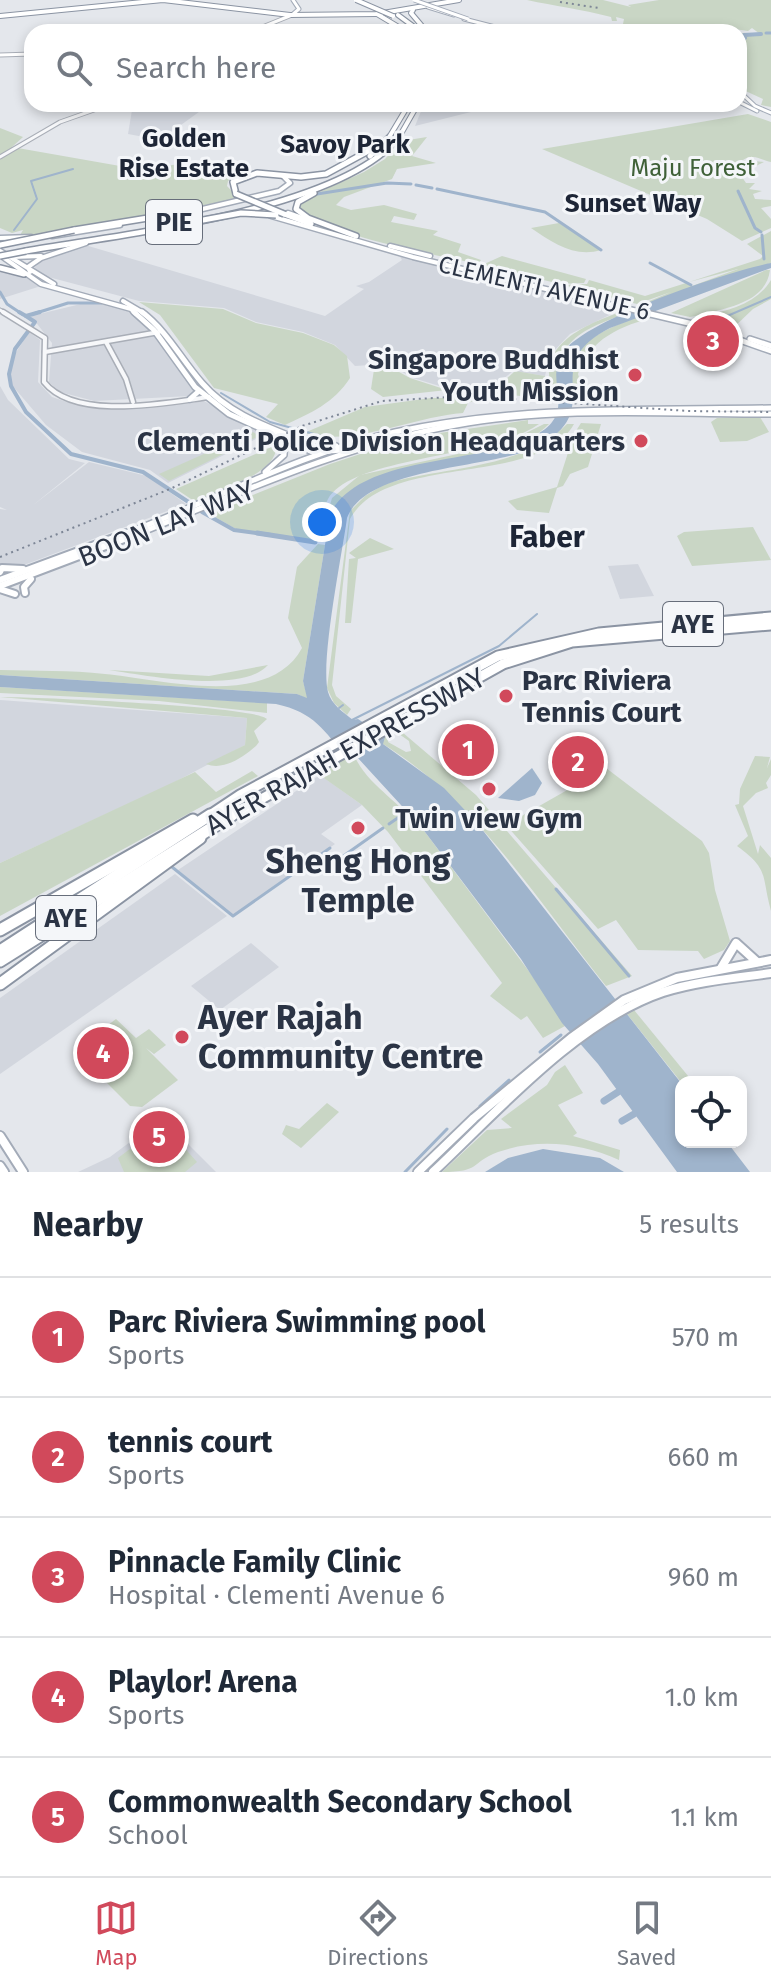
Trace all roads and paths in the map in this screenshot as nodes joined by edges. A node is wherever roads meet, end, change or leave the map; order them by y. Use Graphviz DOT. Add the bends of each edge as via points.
graph roads {
  1 [pos="156,0"];
  2 [pos="176,0"];
  3 [pos="295,0"];
  4 [pos="356,0"];
  5 [pos="364,0"];
  6 [pos="459,0"];
  7 [pos="145,1"];
  8 [pos="450,1"];
  9 [pos="423,4"];
  10 [pos="445,10"];
  11 [pos="297,13"];
  12 [pos="313,14"];
  13 [pos="377,14"];
  14 [pos="0,15"];
  15 [pos="395,15"];
  16 [pos="285,16"];
  17 [pos="268,24"];
  18 [pos="394,24"];
  19 [pos="405,24"];
  20 [pos="409,24"];
  21 [pos="423,24"];
  22 [pos="490,24"];
  23 [pos="491,24"];
  24 [pos="24,54"];
  25 [pos="0,55"];
  26 [pos="747,100"];
  27 [pos="747,104"];
  28 [pos="752,106"];
  29 [pos="89,112"];
  30 [pos="405,112"];
  31 [pos="414,112"];
  32 [pos="771,116"];
  33 [pos="397,126"];
  34 [pos="387,150"];
  35 [pos="0,156"];
  36 [pos="238,193"];
  37 [pos="315,193"];
  38 [pos="197,210"];
  39 [pos="211,211"];
  40 [pos="282,214"];
  41 [pos="214,219"];
  42 [pos="309,226"];
  43 [pos="105,228"];
  44 [pos="356,236"];
  45 [pos="47,237"];
  46 [pos="345,237"];
  47 [pos="0,238"];
  48 [pos="93,238"];
  49 [pos="25,250"];
  50 [pos="1,253"];
  51 [pos="52,254"];
  52 [pos="0,268"];
  53 [pos="27,273"];
  54 [pos="600,299"];
  55 [pos="1,312"];
  56 [pos="164,332"];
  57 [pos="156,333"];
  58 [pos="106,342"];
  59 [pos="771,350"];
  60 [pos="45,352"];
  61 [pos="199,391"];
  62 [pos="214,396"];
  63 [pos="206,398"];
  64 [pos="190,399"];
  65 [pos="133,402"];
  66 [pos="771,408"];
  67 [pos="614,412"];
  68 [pos="529,414"];
  69 [pos="771,414"];
  70 [pos="272,431"];
  71 [pos="415,433"];
  72 [pos="372,437"];
  73 [pos="282,439"];
  74 [pos="307,439"];
  75 [pos="344,445"];
  76 [pos="321,453"];
  77 [pos="281,459"];
  78 [pos="245,484"];
  79 [pos="232,496"];
  80 [pos="53,562"];
  81 [pos="0,572"];
  82 [pos="37,574"];
  83 [pos="0,580"];
  84 [pos="0,588"];
  85 [pos="25,593"];
  86 [pos="15,594"];
  87 [pos="771,617"];
  88 [pos="771,627"];
  89 [pos="331,750"];
  90 [pos="240,795"];
  91 [pos="208,828"];
  92 [pos="0,930"];
  93 [pos="0,951"];
  94 [pos="771,960"];
  95 [pos="0,961"];
  96 [pos="757,962"];
  97 [pos="721,968"];
  98 [pos="771,973"];
  99 [pos="0,984"];
  100 [pos="624,1006"];
  101 [pos="574,1042"];
  102 [pos="0,1136"];
  103 [pos="0,1167"];
  104 [pos="4,1172"];
  105 [pos="23,1172"];
  106 [pos="418,1172"];
  107 [pos="433,1172"];
  1 -- 7 [label="highway"];
  2 -- 16 [label="highway"];
  3 -- 11 [label="main road"];
  4 -- 15 [label="highway, bridge"];
  5 -- 15 [label="highway, bridge"];
  6 -- 8 [label="highway"];
  7 -- 14 [label="highway"];
  7 -- 16 [label="highway"];
  8 -- 9 [label="highway"];
  8 -- 9 [label="highway"];
  8 -- 10 [label="highway"];
  9 -- 10 [label="main road"];
  9 -- 12 [label="highway" via="388,12"];
  9 -- 13 [label="highway"];
  9 -- 21 [label="highway" via="411,13"];
  9 -- 22 [label="main road, bridge"];
  10 -- 23 [label="main road"];
  11 -- 12 [label="highway"];
  11 -- 16 [label="highway"];
  12 -- 13 [label="highway"];
  12 -- 16 [label="highway"];
  13 -- 18 [label="highway"];
  15 -- 19 [label="highway"];
  15 -- 20 [label="highway"];
  16 -- 17 [label="main road"];
  24 -- 25 [label="main road"];
  26 -- 28 [label="main road"];
  27 -- 28 [label="main road"];
  28 -- 32 [label="main road"];
  29 -- 35 [label="street" via="31,136"];
  30 -- 33 [label="highway, PIE"];
  31 -- 34 [label="highway, PIE"];
  33 -- 36 [label="highway" via="369,152 334,172 301,177 246,174 233,182"];
  33 -- 39 [label="highway, PIE" via="372,155 335,175 284,194"];
  34 -- 37 [label="highway" via="354,177"];
  34 -- 48 [label="highway, PIE" via="346,175 290,196"];
  36 -- 38 [label="main road" via="236,184 249,176 276,174 290,181 267,195"];
  36 -- 40 [label="highway, bridge"];
  37 -- 41 [label="highway"];
  37 -- 44 [label="highway" via="298,202 296,209"];
  38 -- 43 [label="main road"];
  38 -- 50 [label="highway, bridge" via="74,230"];
  39 -- 43 [label="highway"];
  39 -- 49 [label="highway, PIE"];
  40 -- 42 [label="highway"];
  40 -- 44 [label="main road, CLEMENTI AVENUE 6"];
  40 -- 46 [label="highway"];
  40 -- 48 [label="highway, bridge" via="241,213"];
  41 -- 42 [label="main road, CLEMENTI AVENUE 6" via="273,217"];
  41 -- 51 [label="main road, CLEMENTI AVENUE 6"];
  42 -- 46 [label="main road, CLEMENTI AVENUE 6"];
  43 -- 45 [label="main road"];
  44 -- 54 [label="main road, CLEMENTI AVENUE 6"];
  45 -- 47 [label="main road"];
  45 -- 50 [label="main road" via="12,243"];
  46 -- 54 [label="main road, CLEMENTI AVENUE 6"];
  48 -- 49 [label="highway, PIE"];
  49 -- 50 [label="highway, PIE, bridge"];
  50 -- 51 [label="main road"];
  50 -- 53 [label="main road"];
  51 -- 53 [label="main road" via="34,262"];
  52 -- 53 [label="highway"];
  53 -- 56 [label="main road" via="135,306"];
  53 -- 57 [label="main road" via="54,289 131,309"];
  54 -- 59 [label="main road, CLEMENTI AVENUE 6" via="710,327"];
  55 -- 60 [label="street" via="45,338"];
  56 -- 57 [label="street"];
  56 -- 62 [label="main road"];
  57 -- 58 [label="street"];
  57 -- 61 [label="main road"];
  58 -- 60 [label="street"];
  58 -- 65 [label="street"];
  60 -- 65 [label="street" via="44,382 55,395 77,403"];
  61 -- 63 [label="main road"];
  61 -- 64 [label="main road"];
  62 -- 63 [label="street"];
  62 -- 70 [label="main road"];
  63 -- 64 [label="street"];
  63 -- 70 [label="main road" via="229,414"];
  64 -- 65 [label="street"];
  66 -- 67 [label="main road"];
  67 -- 68 [label="main road"];
  67 -- 69 [label="main road"];
  68 -- 71 [label="main road"];
  68 -- 72 [label="main road" via="446,421"];
  70 -- 73 [label="main road"];
  70 -- 74 [label="main road"];
  70 -- 76 [label="main road"];
  70 -- 77 [label="main road" via="282,445"];
  71 -- 76 [label="main road"];
  71 -- 79 [label="main road, BOON LAY WAY"];
  72 -- 74 [label="main road"];
  72 -- 75 [label="main road"];
  73 -- 76 [label="main road"];
  73 -- 77 [label="main road" via="287,444"];
  74 -- 75 [label="main road"];
  75 -- 76 [label="main road"];
  76 -- 78 [label="main road, BOON LAY WAY"];
  76 -- 79 [label="main road" via="316,460"];
  77 -- 78 [label="main road"];
  78 -- 80 [label="main road, BOON LAY WAY"];
  79 -- 82 [label="main road, BOON LAY WAY"];
  80 -- 81 [label="main road"];
  80 -- 83 [label="main road, BOON LAY WAY"];
  82 -- 84 [label="main road, BOON LAY WAY"];
  82 -- 85 [label="main road" via="24,587"];
  84 -- 86 [label="main road"];
  87 -- 89 [label="highway, AYER RAJAH EXPRESSWAY / AYE" via="541,641 498,656 372,722"];
  88 -- 89 [label="highway, AYER RAJAH EXPRESSWAY / AYE" via="603,639 543,649"];
  89 -- 90 [label="highway, AYER RAJAH EXPRESSWAY / AYE"];
  89 -- 91 [label="highway, AYER RAJAH EXPRESSWAY / AYE"];
  90 -- 92 [label="highway"];
  90 -- 93 [label="highway, AYER RAJAH EXPRESSWAY / AYE"];
  91 -- 95 [label="highway, AYER RAJAH EXPRESSWAY / AYE"];
  91 -- 99 [label="highway"];
  94 -- 96 [label="main road"];
  96 -- 97 [label="main road"];
  96 -- 97 [label="main road" via="736,943"];
  97 -- 100 [label="main road" via="677,978"];
  98 -- 100 [label="main road" via="666,991"];
  100 -- 101 [label="main road"];
  101 -- 106 [label="main road" via="470,1121"];
  101 -- 107 [label="main road"];
  102 -- 105 [label="main road"];
  103 -- 104 [label="main road"];
}
